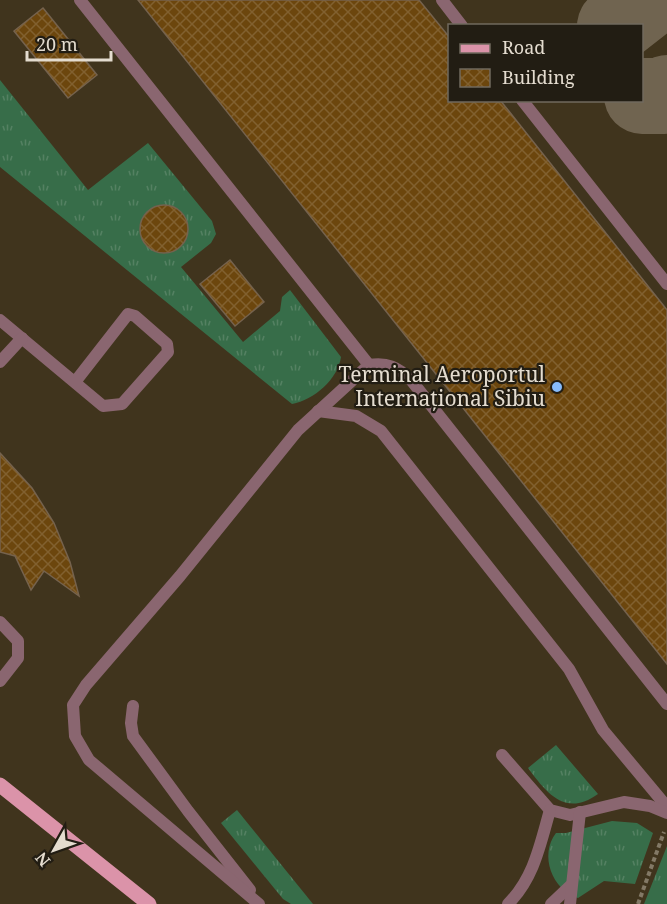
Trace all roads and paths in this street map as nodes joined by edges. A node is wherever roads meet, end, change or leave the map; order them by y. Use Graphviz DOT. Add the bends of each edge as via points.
graph roads {
  1 [pos="80,0"];
  2 [pos="442,0"];
  3 [pos="460,24"];
  4 [pos="524,102"];
  5 [pos="667,284"];
  6 [pos="0,320"];
  7 [pos="22,338"];
  8 [pos="0,362"];
  9 [pos="369,365"];
  10 [pos="75,382"];
  11 [pos="318,411"];
  12 [pos="0,622"];
  13 [pos="0,681"];
  14 [pos="667,704"];
  15 [pos="133,706"];
  16 [pos="502,755"];
  17 [pos="0,785"];
  18 [pos="667,807"];
  19 [pos="550,810"];
  20 [pos="580,812"];
  21 [pos="667,813"];
  22 [pos="667,830"];
  23 [pos="570,886"];
  24 [pos="149,904"];
  25 [pos="260,904"];
  26 [pos="508,904"];
  27 [pos="551,904"];
  28 [pos="570,904"];
  29 [pos="638,904"];
  1 -- 9 [label="lane"];
  2 -- 3 [label="lane"];
  4 -- 5 [label="lane"];
  6 -- 7 [label="lane"];
  7 -- 8 [label="lane"];
  7 -- 10 [label="lane"];
  9 -- 11 [label="lane"];
  9 -- 14 [label="lane" via="389,365 411,380"];
  10 -- 10 [label="lane" via="128,314 167,344 168,352 122,404 103,406"];
  11 -- 18 [label="lane" via="356,416 381,431 568,669 603,730"];
  11 -- 25 [label="lane" via="298,430 73,705 75,736 89,760"];
  12 -- 13 [label="lane" via="18,641 18,658"];
  15 -- 25 [label="lane" via="133,736"];
  16 -- 19 [label="lane"];
  17 -- 24 [label="main road"];
  19 -- 20 [label="lane" via="570,815"];
  19 -- 26 [label="lane" via="531,874"];
  20 -- 21 [label="lane" via="624,802"];
  20 -- 23 [label="lane"];
  22 -- 29 [label="path" via="662,833"];
  23 -- 27 [label="lane"];
  23 -- 28 [label="lane"];
}
